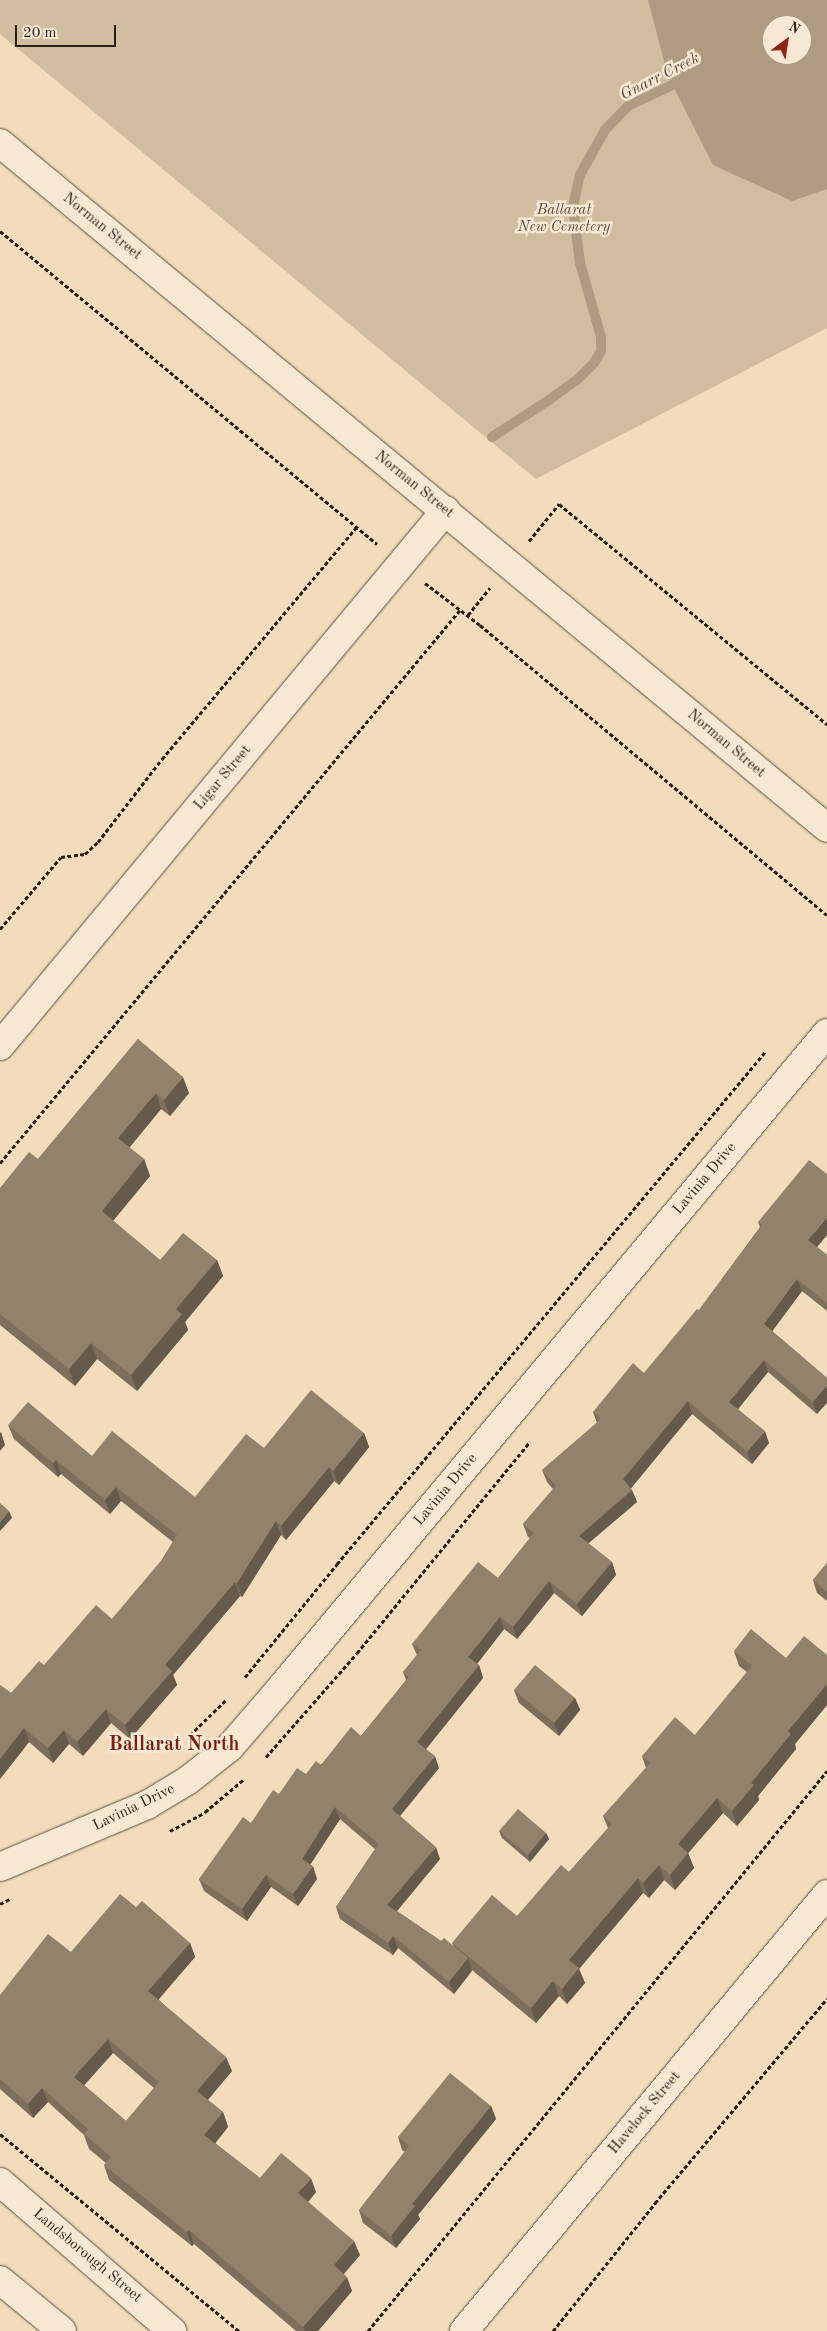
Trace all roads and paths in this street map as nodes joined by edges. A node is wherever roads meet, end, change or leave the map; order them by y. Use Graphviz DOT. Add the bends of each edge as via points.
graph roads {
  1 [pos="0,144"];
  2 [pos="0,231"];
  3 [pos="446,510"];
  4 [pos="357,527"];
  5 [pos="400,563"];
  6 [pos="510,564"];
  7 [pos="460,610"];
  8 [pos="468,616"];
  9 [pos="827,724"];
  10 [pos="825,823"];
  11 [pos="827,915"];
  12 [pos="0,929"];
  13 [pos="827,1032"];
  14 [pos="0,1046"];
  15 [pos="766,1051"];
  16 [pos="0,1163"];
  17 [pos="239,1685"];
  18 [pos="233,1693"];
  19 [pos="185,1741"];
  20 [pos="827,1771"];
  21 [pos="0,1867"];
  22 [pos="827,1894"];
  23 [pos="827,1999"];
  24 [pos="0,2134"];
  25 [pos="0,2182"];
  26 [pos="0,2280"];
  27 [pos="62,2331"];
  28 [pos="172,2331"];
  29 [pos="239,2331"];
  30 [pos="368,2331"];
  31 [pos="464,2331"];
  32 [pos="552,2331"];
  1 -- 3 [label="street, Norman Street"];
  2 -- 4 [label="path"];
  3 -- 5 [label="street, Ligar Street"];
  3 -- 6 [label="street, Norman Street"];
  4 -- 5 [label="path"];
  4 -- 12 [label="path" via="162,759 98,842 85,854 61,857"];
  5 -- 7 [label="path"];
  5 -- 14 [label="street, Ligar Street"];
  6 -- 8 [label="path"];
  6 -- 9 [label="path" via="560,504"];
  6 -- 10 [label="street, Norman Street"];
  7 -- 8 [label="path"];
  7 -- 16 [label="path"];
  8 -- 11 [label="path"];
  13 -- 21 [label="street, Lavinia Drive" via="230,1747 187,1781 147,1805"];
  15 -- 17 [label="path"];
  18 -- 19 [label="path"];
  20 -- 30 [label="path"];
  22 -- 31 [label="street, Havelock Street"];
  23 -- 32 [label="path"];
  24 -- 29 [label="path"];
  25 -- 28 [label="street, Landsborough Street"];
  26 -- 27 [label="street"];
}
